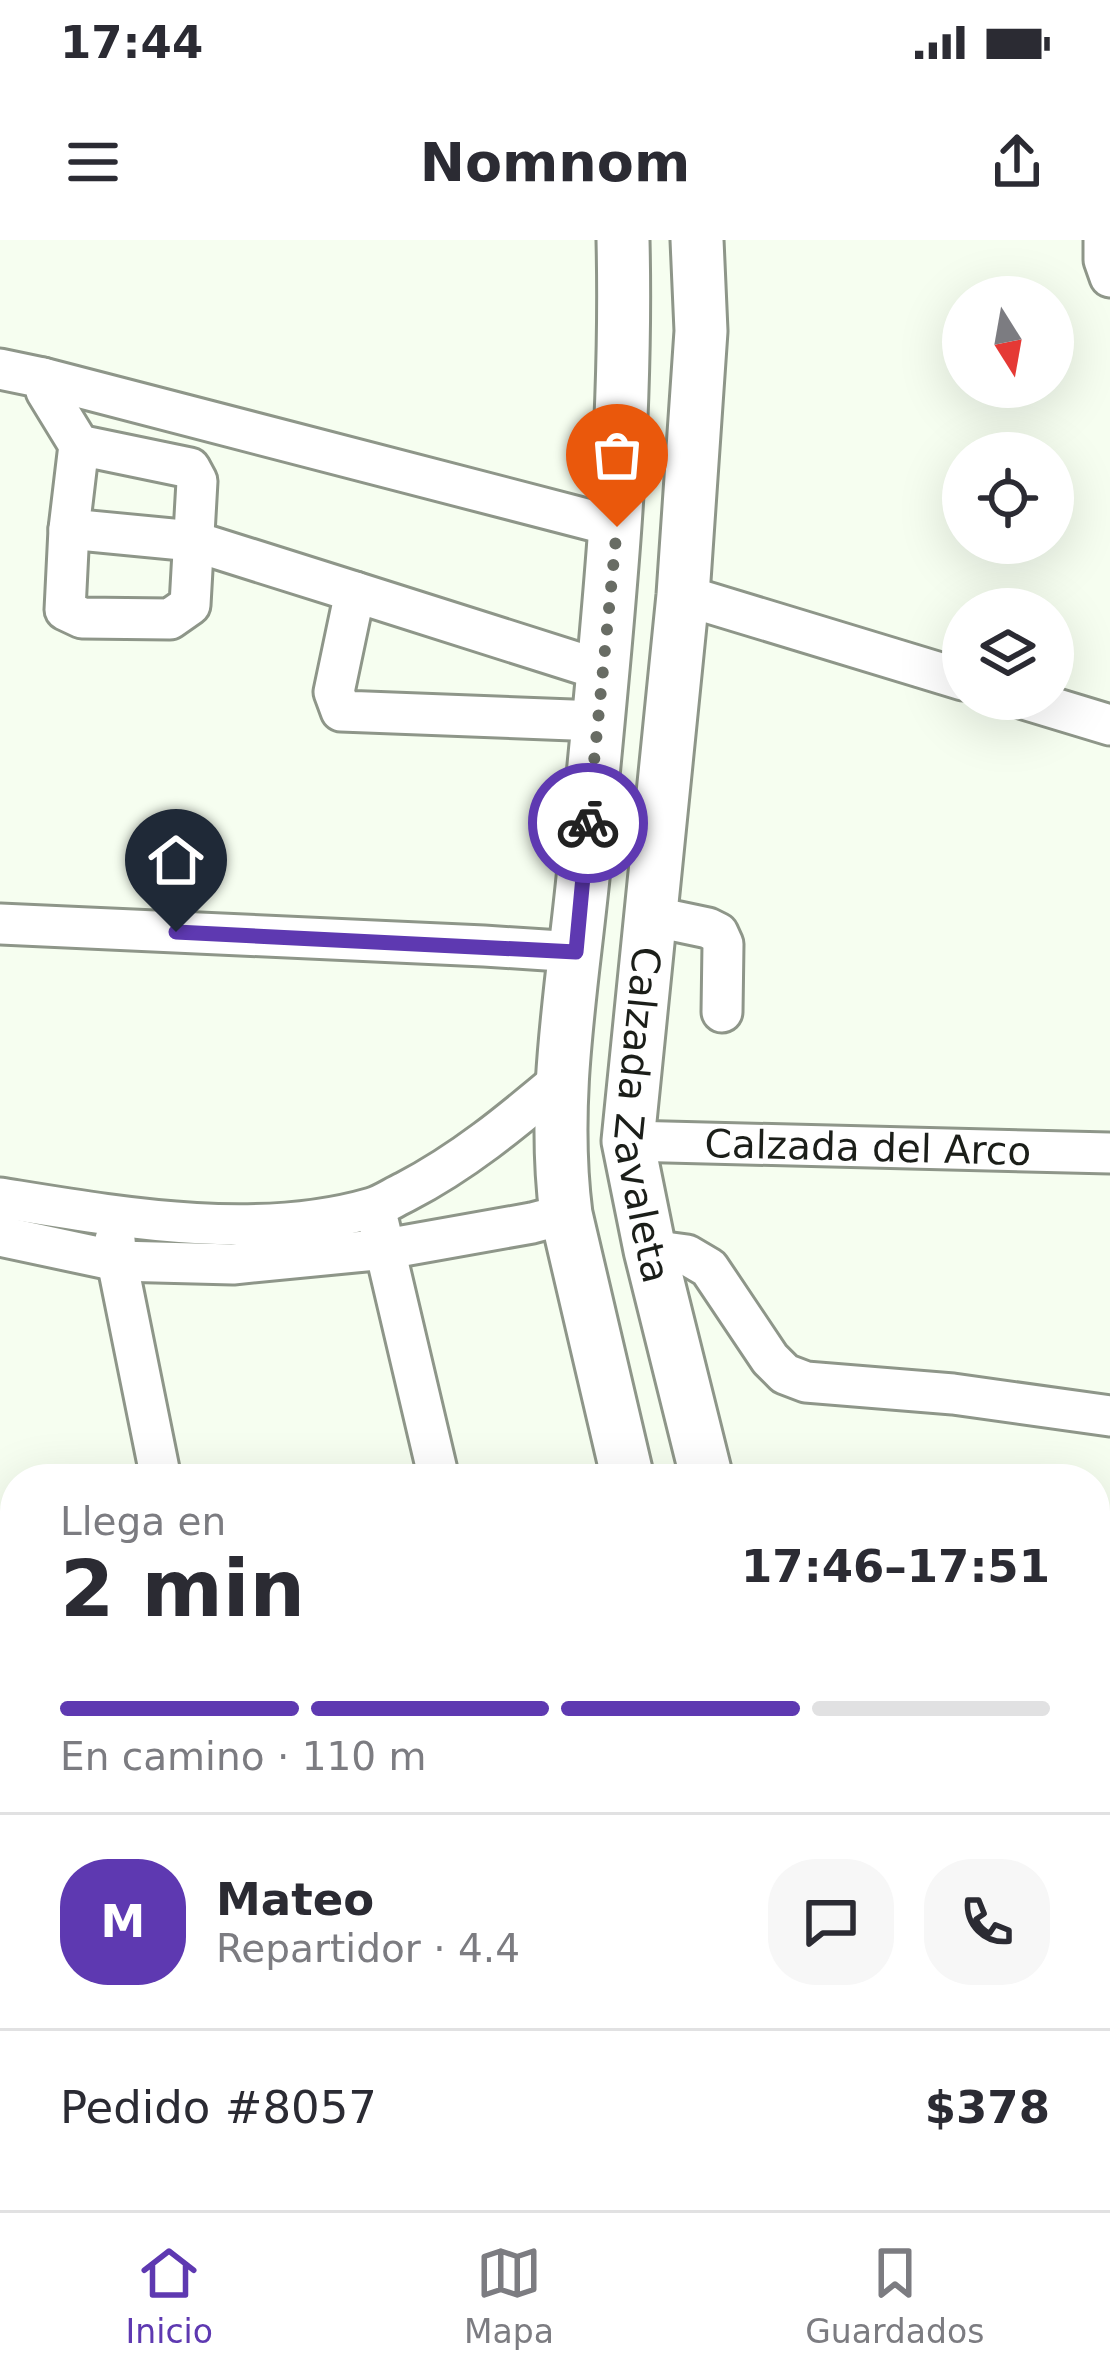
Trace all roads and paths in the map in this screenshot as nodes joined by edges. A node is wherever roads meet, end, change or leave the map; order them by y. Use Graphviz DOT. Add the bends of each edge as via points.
graph roads {
  1 [pos="623,240"];
  2 [pos="697,240"];
  3 [pos="1104,240"];
  4 [pos="1110,277"];
  5 [pos="0,369"];
  6 [pos="43,378"];
  7 [pos="80,445"];
  8 [pos="617,527"];
  9 [pos="68,529"];
  10 [pos="193,541"];
  11 [pos="355,592"];
  12 [pos="682,595"];
  13 [pos="604,671"];
  14 [pos="942,674"];
  15 [pos="1074,714"];
  16 [pos="598,721"];
  17 [pos="1110,725"];
  18 [pos="651,916"];
  19 [pos="0,924"];
  20 [pos="576,952"];
  21 [pos="722,1012"];
  22 [pos="560,1080"];
  23 [pos="628,1141"];
  24 [pos="1110,1153"];
  25 [pos="0,1198"];
  26 [pos="375,1208"];
  27 [pos="566,1214"];
  28 [pos="113,1216"];
  29 [pos="0,1236"];
  30 [pos="386,1249"];
  31 [pos="650,1250"];
  32 [pos="116,1261"];
  33 [pos="1110,1416"];
  34 [pos="157,1464"];
  35 [pos="436,1464"];
  36 [pos="624,1464"];
  37 [pos="703,1464"];
  1 -- 8 [label="main road, Calzada Zavaleta"];
  2 -- 12 [label="main road, Calzada Zavaleta" via="701,331"];
  3 -- 4 [label="street"];
  5 -- 6 [label="street"];
  6 -- 7 [label="street"];
  6 -- 8 [label="street"];
  7 -- 9 [label="street"];
  7 -- 10 [label="street" via="190,468"];
  8 -- 13 [label="main road, Calzada Zavaleta"];
  9 -- 10 [label="street"];
  9 -- 10 [label="street" via="65,610 82,618 170,619 190,605"];
  10 -- 11 [label="street"];
  11 -- 13 [label="street"];
  11 -- 16 [label="street" via="334,692 341,711"];
  12 -- 14 [label="street"];
  12 -- 18 [label="main road, Calzada Zavaleta"];
  13 -- 16 [label="main road, Calzada Zavaleta"];
  15 -- 17 [label="street"];
  16 -- 20 [label="main road, Calzada Zavaleta"];
  18 -- 21 [label="street" via="718,933"];
  18 -- 23 [label="main road, Calzada Zavaleta"];
  19 -- 20 [label="street"];
  20 -- 22 [label="main road, Calzada Zavaleta"];
  22 -- 26 [label="street" via="482,1146"];
  22 -- 27 [label="main road, Calzada Zavaleta"];
  23 -- 24 [label="street, Calzada del Arco"];
  23 -- 31 [label="main road, Calzada Zavaleta"];
  25 -- 28 [label="street"];
  26 -- 28 [label="street" via="297,1222"];
  26 -- 30 [label="street"];
  27 -- 30 [label="street"];
  27 -- 36 [label="main road, Calzada Zavaleta"];
  28 -- 32 [label="street"];
  29 -- 32 [label="street"];
  30 -- 32 [label="street" via="233,1264"];
  30 -- 35 [label="street"];
  31 -- 33 [label="street" via="687,1255 709,1268 770,1359 806,1382"];
  31 -- 37 [label="main road, Calzada Zavaleta"];
  32 -- 34 [label="street"];
}
